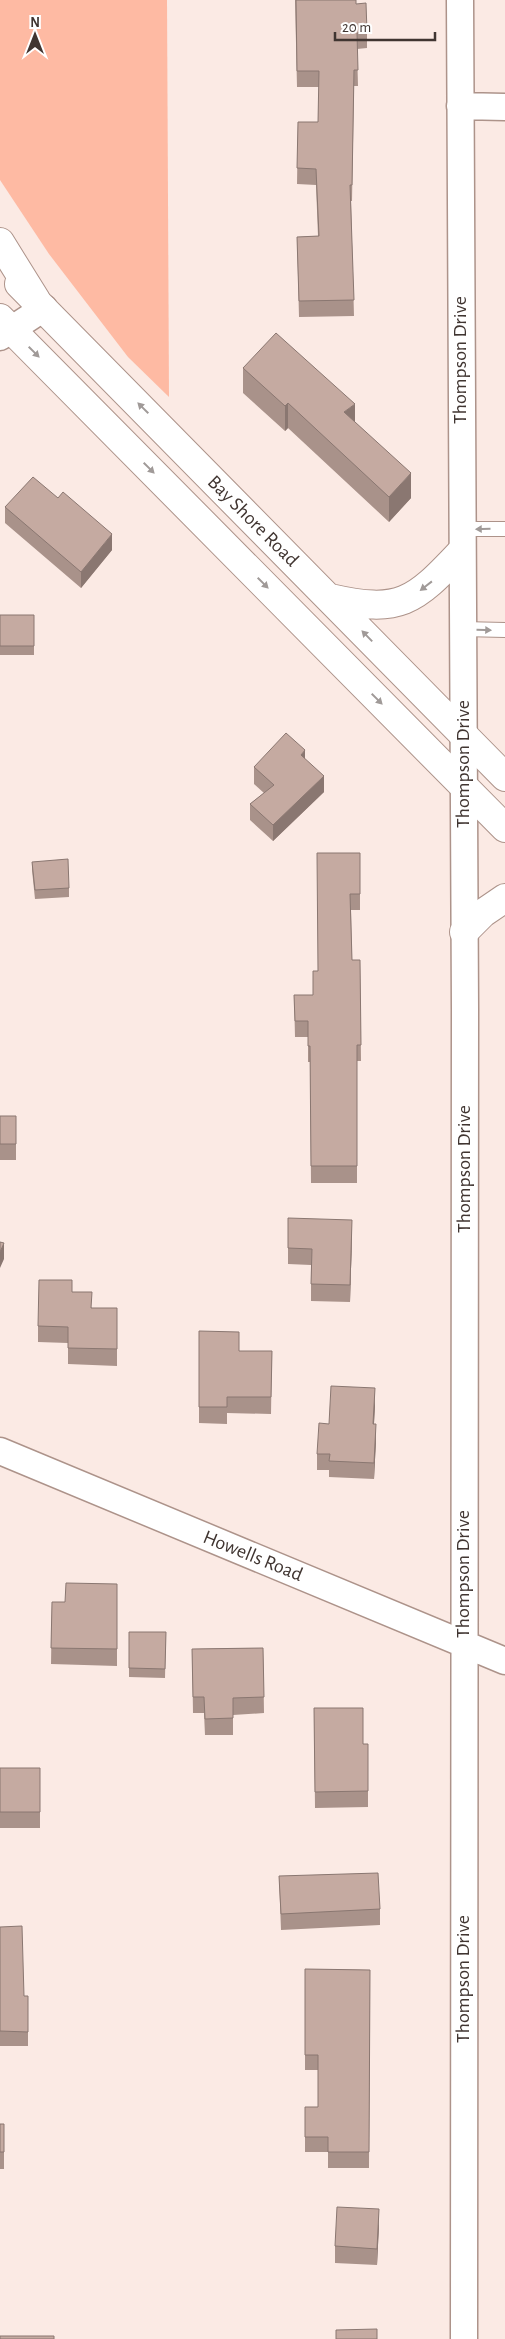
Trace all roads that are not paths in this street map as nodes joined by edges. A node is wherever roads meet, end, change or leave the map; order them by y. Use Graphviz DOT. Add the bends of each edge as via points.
graph roads {
  1 [pos="460,0"];
  2 [pos="460,106"];
  3 [pos="505,107"];
  4 [pos="0,242"];
  5 [pos="0,266"];
  6 [pos="40,304"];
  7 [pos="4,328"];
  8 [pos="505,529"];
  9 [pos="461,541"];
  10 [pos="330,598"];
  11 [pos="462,629"];
  12 [pos="505,630"];
  13 [pos="462,734"];
  14 [pos="505,777"];
  15 [pos="463,785"];
  16 [pos="505,828"];
  17 [pos="505,898"];
  18 [pos="464,932"];
  19 [pos="0,1451"];
  20 [pos="463,1642"];
  21 [pos="505,1660"];
  22 [pos="464,2339"];
  1 -- 2 [label="street, Thompson Drive"];
  2 -- 3 [label="street"];
  2 -- 9 [label="street, Thompson Drive"];
  4 -- 6 [label="main road"];
  5 -- 6 [label="main road, Bay Shore Road"];
  6 -- 7 [label="street"];
  10 -- 6 [label="main road, Bay Shore Road, one-way"];
  7 -- 15 [label="main road, Bay Shore Road, one-way"];
  8 -- 9 [label="lane, one-way"];
  9 -- 10 [label="main road, one-way" via="424,589 400,602 380,606"];
  9 -- 11 [label="street, Thompson Drive"];
  13 -- 10 [label="main road, Bay Shore Road, one-way"];
  11 -- 12 [label="lane, one-way"];
  11 -- 13 [label="street, Thompson Drive"];
  13 -- 14 [label="main road, Bay Shore Road"];
  13 -- 15 [label="street, Thompson Drive"];
  15 -- 16 [label="main road, Bay Shore Road"];
  15 -- 18 [label="street, Thompson Drive"];
  17 -- 18 [label="main road"];
  18 -- 20 [label="street, Thompson Drive"];
  19 -- 20 [label="street, Howells Road"];
  20 -- 21 [label="street, Howells Road"];
  20 -- 22 [label="street, Thompson Drive"];
}
